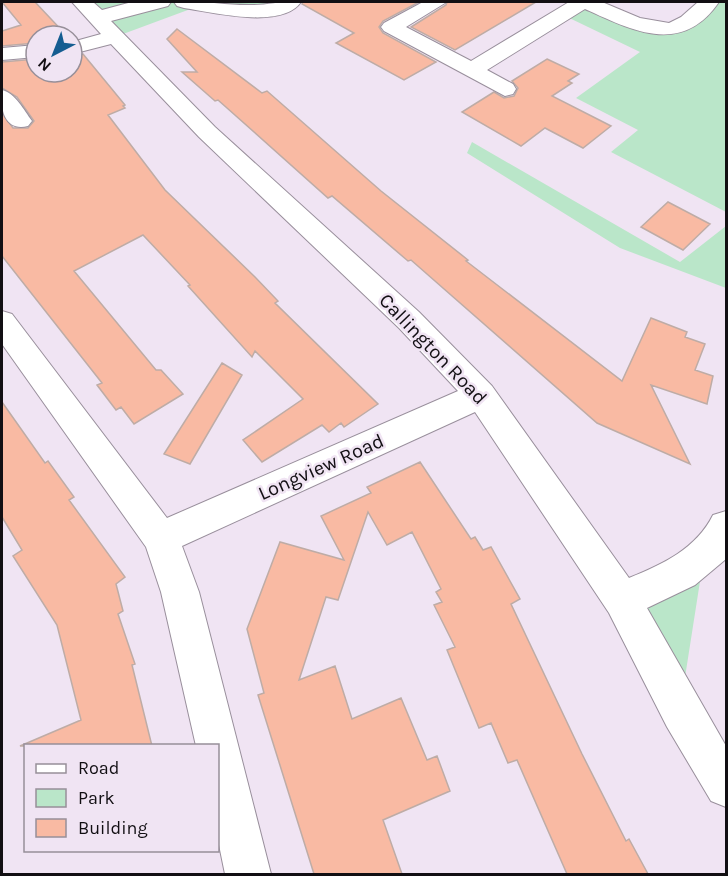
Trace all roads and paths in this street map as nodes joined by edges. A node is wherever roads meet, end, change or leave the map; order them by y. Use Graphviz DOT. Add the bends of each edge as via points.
graph roads {
  1 [pos="82,2"];
  2 [pos="161,2"];
  3 [pos="184,2"];
  4 [pos="291,2"];
  5 [pos="582,2"];
  6 [pos="587,2"];
  7 [pos="709,2"];
  8 [pos="435,3"];
  9 [pos="107,28"];
  10 [pos="84,41"];
  11 [pos="24,52"];
  12 [pos="2,54"];
  13 [pos="472,70"];
  14 [pos="505,89"];
  15 [pos="2,97"];
  16 [pos="20,121"];
  17 [pos="2,322"];
  18 [pos="481,395"];
  19 [pos="726,527"];
  20 [pos="161,538"];
  21 [pos="622,600"];
  22 [pos="217,744"];
  23 [pos="219,754"];
  24 [pos="726,786"];
  25 [pos="248,874"];
  1 -- 9 [label="street, Callington Road"];
  2 -- 9 [label="street" via="148,3"];
  3 -- 4 [label="street" via="242,11 269,10"];
  5 -- 13 [label="street"];
  6 -- 7 [label="street" via="641,25 658,28 679,27"];
  8 -- 13 [label="street" via="391,27"];
  9 -- 10 [label="street"];
  9 -- 18 [label="street, Callington Road" via="207,132 409,320"];
  11 -- 12 [label="street"];
  13 -- 14 [label="street"];
  15 -- 16 [label="street"];
  17 -- 20 [label="street"];
  18 -- 20 [label="street, Longview Road"];
  18 -- 21 [label="street, Callington Road"];
  19 -- 21 [label="street" via="719,542 680,574"];
  20 -- 22 [label="street" via="180,592"];
  21 -- 24 [label="street, Callington Road" via="681,712"];
  23 -- 25 [label="street"];
}
